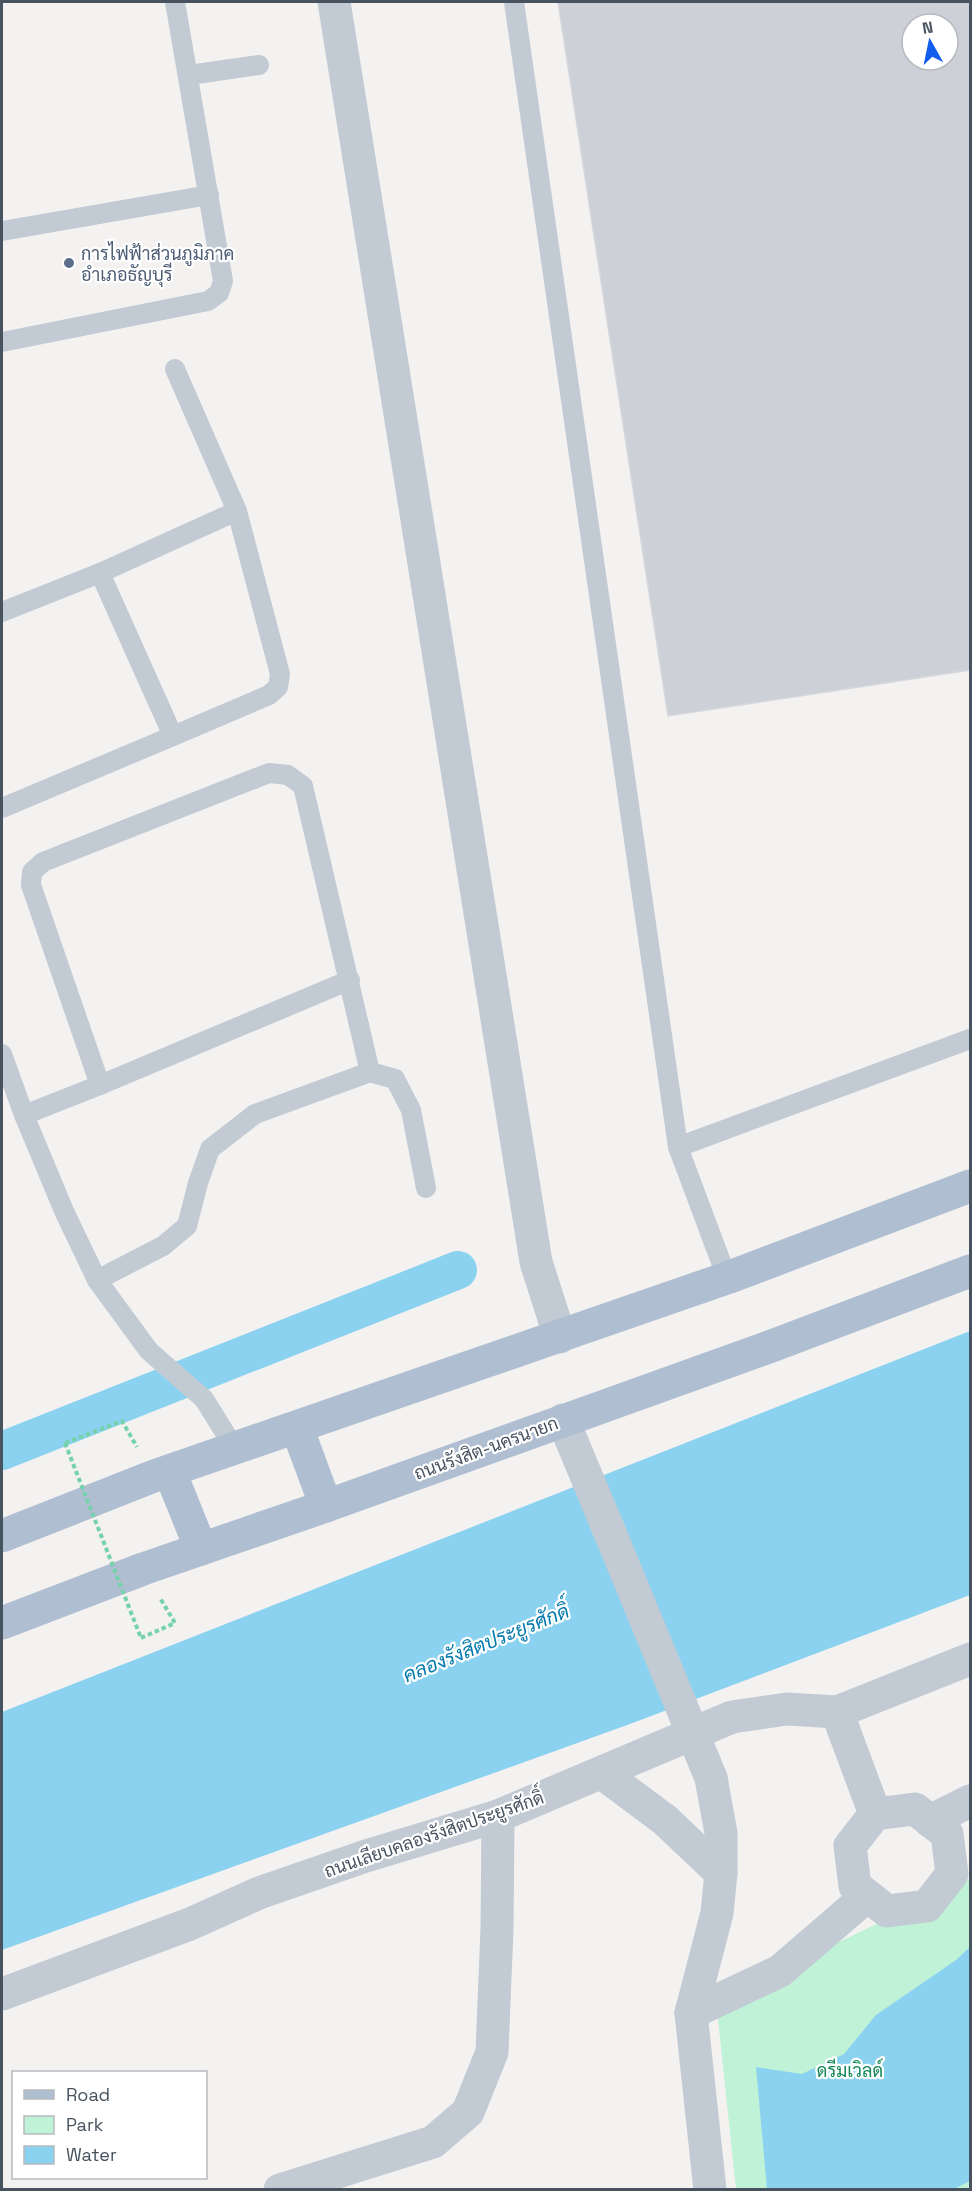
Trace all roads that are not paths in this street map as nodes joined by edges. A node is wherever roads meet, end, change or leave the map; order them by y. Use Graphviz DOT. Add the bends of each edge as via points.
graph roads {
  1 [pos="175,2"];
  2 [pos="334,2"];
  3 [pos="514,2"];
  4 [pos="259,65"];
  5 [pos="189,75"];
  6 [pos="209,195"];
  7 [pos="2,231"];
  8 [pos="2,342"];
  9 [pos="175,369"];
  10 [pos="237,511"];
  11 [pos="100,573"];
  12 [pos="2,612"];
  13 [pos="173,736"];
  14 [pos="2,808"];
  15 [pos="350,980"];
  16 [pos="970,1039"];
  17 [pos="2,1054"];
  18 [pos="370,1072"];
  19 [pos="100,1085"];
  20 [pos="24,1115"];
  21 [pos="678,1148"];
  22 [pos="970,1186"];
  23 [pos="426,1188"];
  24 [pos="970,1271"];
  25 [pos="727,1278"];
  26 [pos="97,1280"];
  27 [pos="560,1336"];
  28 [pos="563,1420"];
  29 [pos="297,1428"];
  30 [pos="235,1449"];
  31 [pos="162,1474"];
  32 [pos="326,1506"];
  33 [pos="2,1536"];
  34 [pos="201,1549"];
  35 [pos="2,1623"];
  36 [pos="970,1659"];
  37 [pos="837,1712"];
  38 [pos="602,1773"];
  39 [pos="970,1801"];
  40 [pos="875,1814"];
  41 [pos="498,1816"];
  42 [pos="930,1821"];
  43 [pos="721,1873"];
  44 [pos="867,1896"];
  45 [pos="2,1994"];
  46 [pos="691,2013"];
  47 [pos="280,2190"];
  48 [pos="710,2190"];
  1 -- 5 [label="lane"];
  2 -- 27 [label="street" via="536,1262"];
  3 -- 21 [label="lane"];
  4 -- 5 [label="lane"];
  5 -- 6 [label="lane"];
  6 -- 7 [label="lane"];
  6 -- 8 [label="lane" via="223,281 219,293 208,301"];
  9 -- 10 [label="lane"];
  10 -- 11 [label="lane"];
  10 -- 13 [label="lane" via="280,674 278,687 269,695"];
  11 -- 12 [label="lane"];
  11 -- 13 [label="lane"];
  13 -- 14 [label="lane"];
  15 -- 18 [label="lane"];
  15 -- 19 [label="lane"];
  15 -- 19 [label="lane" via="303,786 288,775 269,773 43,862 32,872 31,885"];
  16 -- 21 [label="lane"];
  17 -- 20 [label="lane"];
  18 -- 23 [label="lane" via="395,1079 411,1110"];
  18 -- 26 [label="lane" via="255,1114 210,1149 186,1226 163,1246"];
  19 -- 20 [label="lane"];
  20 -- 26 [label="lane"];
  21 -- 25 [label="lane"];
  22 -- 25 [label="main road"];
  24 -- 28 [label="main road, ถนนรังสิต-นครนายก"];
  25 -- 27 [label="main road"];
  26 -- 30 [label="lane" via="149,1352 204,1399"];
  27 -- 29 [label="main road"];
  28 -- 32 [label="main road, ถนนรังสิต-นครนายก"];
  28 -- 43 [label="street, bridge" via="711,1778 721,1833"];
  29 -- 30 [label="main road"];
  29 -- 32 [label="main road"];
  30 -- 31 [label="main road"];
  31 -- 33 [label="main road"];
  31 -- 34 [label="main road"];
  32 -- 34 [label="main road, ถนนรังสิต-นครนายก"];
  34 -- 35 [label="main road, ถนนรังสิต-นครนายก"];
  36 -- 37 [label="street, ถนนเลียบคลองรังสิตประยูรศักดิ์"];
  37 -- 38 [label="street, ถนนเลียบคลองรังสิตประยูรศักดิ์" via="787,1709 732,1717"];
  37 -- 40 [label="street"];
  38 -- 41 [label="street, ถนนเลียบคลองรังสิตประยูรศักดิ์"];
  38 -- 43 [label="street" via="665,1820"];
  39 -- 42 [label="street"];
  40 -- 42 [label="street" via="915,1809"];
  40 -- 44 [label="street" via="850,1846 855,1887"];
  41 -- 45 [label="street, ถนนเลียบคลองรังสิตประยูรศักดิ์" via="259,1893 190,1924"];
  41 -- 47 [label="street" via="492,2052 468,2112 434,2142"];
  42 -- 44 [label="street" via="947,1834 952,1874 927,1906 887,1911"];
  43 -- 46 [label="street" via="717,1913"];
  44 -- 46 [label="street" via="780,1971"];
  46 -- 48 [label="street"];
}
